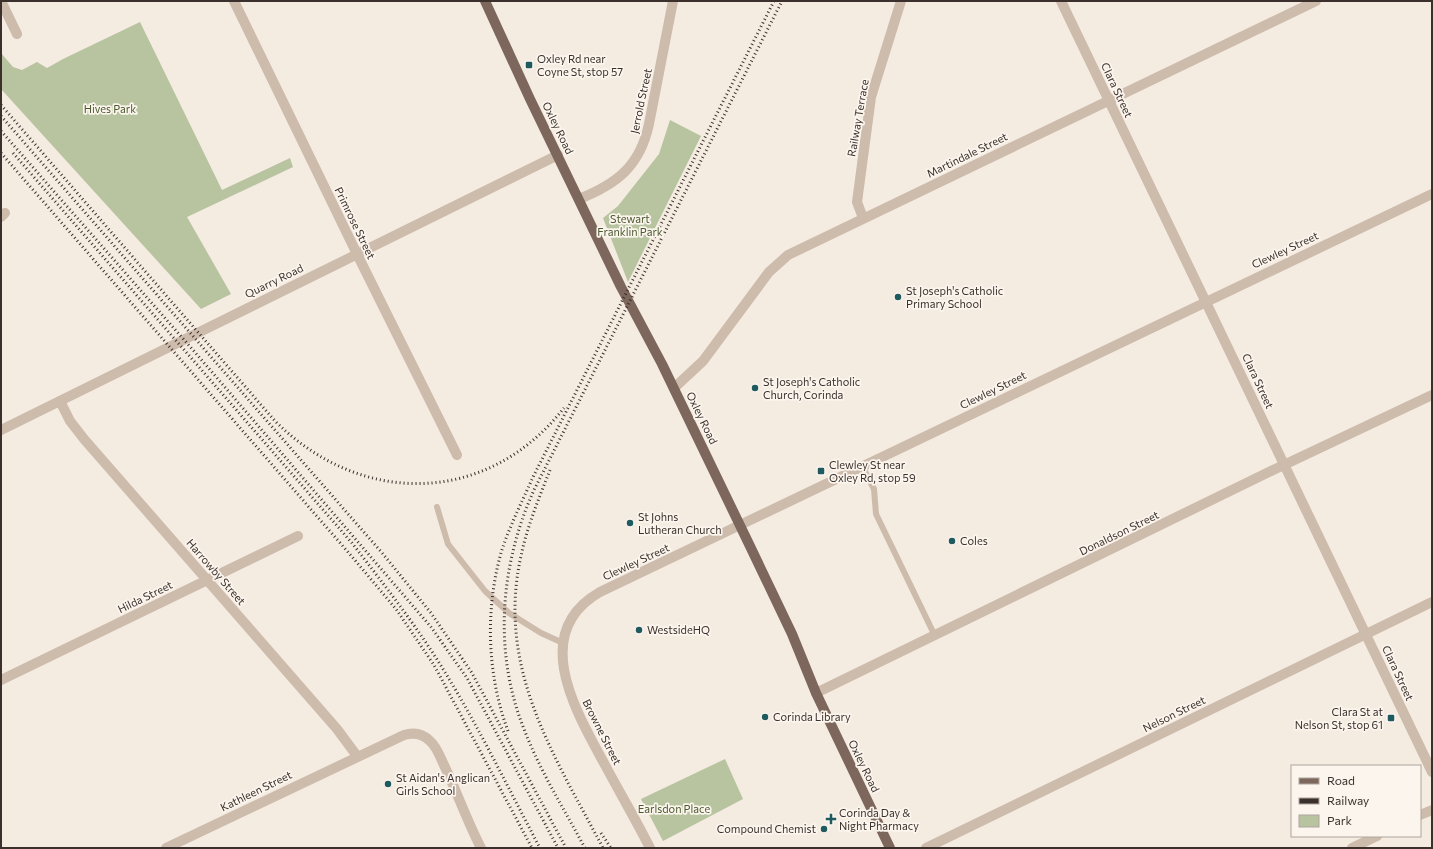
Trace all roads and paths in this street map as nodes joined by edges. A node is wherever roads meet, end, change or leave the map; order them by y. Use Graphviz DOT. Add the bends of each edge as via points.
graph roads {
  1 [pos="1,1"];
  2 [pos="234,1"];
  3 [pos="485,1"];
  4 [pos="673,1"];
  5 [pos="901,1"];
  6 [pos="1061,1"];
  7 [pos="1316,1"];
  8 [pos="17,34"];
  9 [pos="1108,100"];
  10 [pos="558,155"];
  11 [pos="1432,194"];
  12 [pos="579,199"];
  13 [pos="863,218"];
  14 [pos="357,254"];
  15 [pos="1206,300"];
  16 [pos="674,388"];
  17 [pos="1432,395"];
  18 [pos="60,401"];
  19 [pos="1,430"];
  20 [pos="457,455"];
  21 [pos="1284,465"];
  22 [pos="862,466"];
  23 [pos="437,507"];
  24 [pos="740,525"];
  25 [pos="298,536"];
  26 [pos="207,580"];
  27 [pos="1432,602"];
  28 [pos="572,619"];
  29 [pos="1366,634"];
  30 [pos="935,636"];
  31 [pos="563,643"];
  32 [pos="1,680"];
  33 [pos="816,693"];
  34 [pos="357,756"];
  35 [pos="1432,772"];
  36 [pos="1432,810"];
  37 [pos="1421,815"];
  38 [pos="1375,837"];
  39 [pos="166,848"];
  40 [pos="481,848"];
  41 [pos="650,848"];
  42 [pos="890,848"];
  43 [pos="926,848"];
  44 [pos="1352,848"];
  1 -- 8 [label="street"];
  2 -- 14 [label="street, Primrose Street"];
  3 -- 10 [label="main road, Oxley Road"];
  4 -- 12 [label="street, Jerrold Street" via="644,142 628,168 615,181"];
  5 -- 13 [label="street, Railway Terrace" via="872,97 857,202"];
  6 -- 9 [label="street, Clara Street"];
  7 -- 9 [label="street, Martindale Street"];
  9 -- 13 [label="street, Martindale Street"];
  9 -- 15 [label="street, Clara Street"];
  10 -- 12 [label="main road, Oxley Road"];
  10 -- 14 [label="street, Quarry Road"];
  11 -- 15 [label="street, Clewley Street"];
  12 -- 16 [label="main road, Oxley Road"];
  13 -- 16 [label="street, Martindale Street" via="781,259 703,362"];
  14 -- 18 [label="street, Quarry Road"];
  14 -- 20 [label="street, Primrose Street"];
  15 -- 21 [label="street, Clara Street"];
  15 -- 22 [label="street, Clewley Street"];
  16 -- 24 [label="main road, Oxley Road"];
  17 -- 21 [label="street, Donaldson Street"];
  18 -- 19 [label="street, Quarry Road"];
  18 -- 26 [label="street, Harrowby Street" via="70,421 84,439"];
  21 -- 29 [label="street, Clara Street"];
  21 -- 30 [label="street, Donaldson Street"];
  22 -- 24 [label="street, Clewley Street"];
  22 -- 30 [label="lane" via="874,489 876,514"];
  23 -- 31 [label="lane" via="448,544 485,591 510,613 541,633"];
  24 -- 28 [label="street, Clewley Street" via="600,592 586,600"];
  24 -- 33 [label="main road, Oxley Road" via="792,634"];
  25 -- 26 [label="street, Hilda Street"];
  26 -- 32 [label="street, Hilda Street"];
  26 -- 34 [label="street, Harrowby Street" via="337,729"];
  27 -- 29 [label="street, Nelson Street"];
  28 -- 31 [label="street, Browne Street"];
  29 -- 35 [label="street, Clara Street"];
  29 -- 43 [label="street, Nelson Street"];
  30 -- 33 [label="street, Donaldson Street"];
  31 -- 41 [label="street, Browne Street" via="564,674 574,706"];
  33 -- 42 [label="main road, Oxley Road"];
  34 -- 39 [label="street, Kathleen Street"];
  34 -- 40 [label="street, Kathleen Street" via="404,735 412,733 426,737 436,748"];
  36 -- 37 [label="street"];
  38 -- 44 [label="street"];
}
